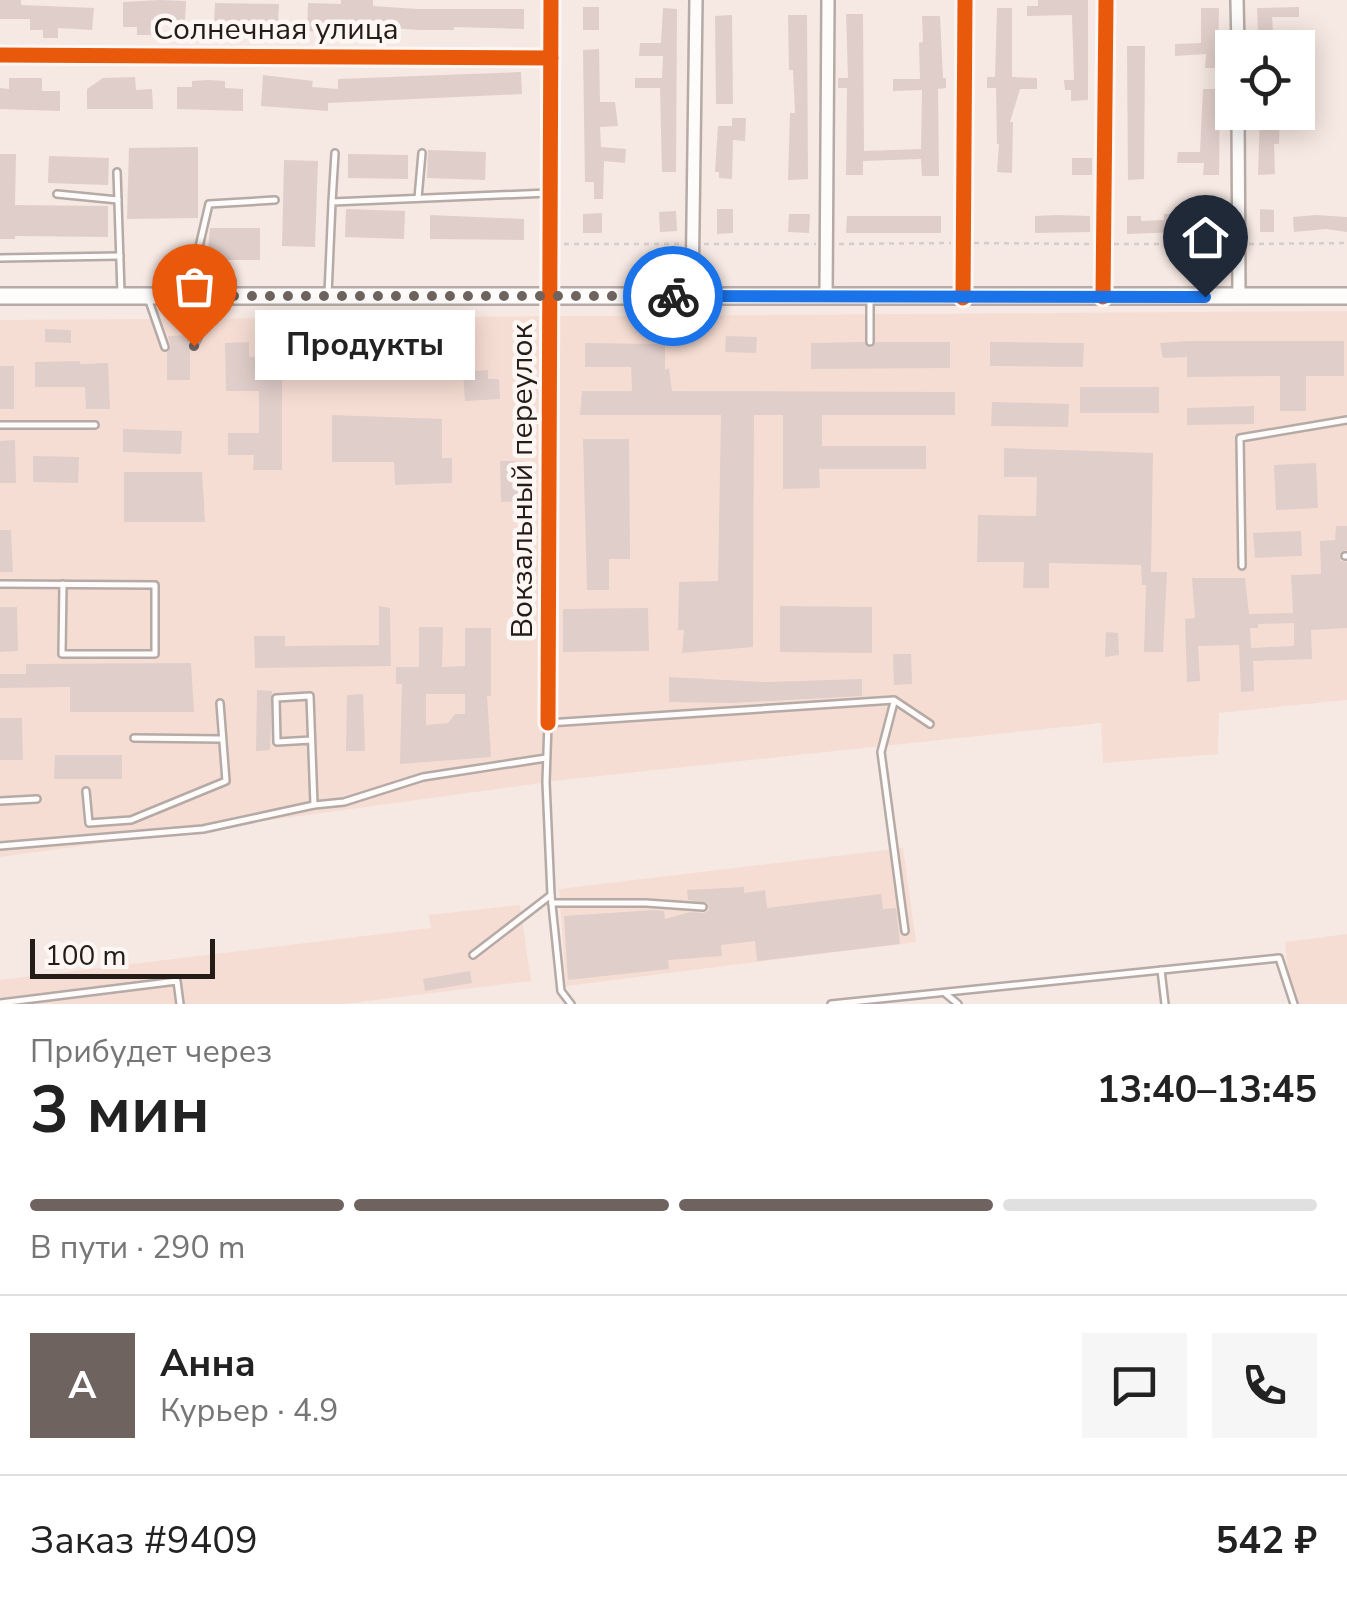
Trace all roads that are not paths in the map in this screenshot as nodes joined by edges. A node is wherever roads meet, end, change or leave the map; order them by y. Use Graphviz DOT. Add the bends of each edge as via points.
graph roads {
  1 [pos="551,0"];
  2 [pos="696,0"];
  3 [pos="828,0"];
  4 [pos="964,0"];
  5 [pos="1106,0"];
  6 [pos="1238,0"];
  7 [pos="1238,30"];
  8 [pos="0,55"];
  9 [pos="551,58"];
  10 [pos="1238,130"];
  11 [pos="335,153"];
  12 [pos="422,153"];
  13 [pos="117,172"];
  14 [pos="551,192"];
  15 [pos="57,194"];
  16 [pos="418,198"];
  17 [pos="118,200"];
  18 [pos="275,200"];
  19 [pos="332,202"];
  20 [pos="120,256"];
  21 [pos="0,258"];
  22 [pos="0,296"];
  23 [pos="121,296"];
  24 [pos="148,296"];
  25 [pos="224,296"];
  26 [pos="328,296"];
  27 [pos="551,296"];
  28 [pos="692,296"];
  29 [pos="1239,296"];
  30 [pos="1347,296"];
  31 [pos="1102,297"];
  32 [pos="826,298"];
  33 [pos="870,298"];
  34 [pos="963,298"];
  35 [pos="870,342"];
  36 [pos="194,346"];
  37 [pos="164,347"];
  38 [pos="1347,420"];
  39 [pos="0,425"];
  40 [pos="95,425"];
  41 [pos="1242,566"];
  42 [pos="0,584"];
  43 [pos="63,584"];
  44 [pos="894,700"];
  45 [pos="220,703"];
  46 [pos="548,723"];
  47 [pos="930,724"];
  48 [pos="134,738"];
  49 [pos="221,739"];
  50 [pos="312,740"];
  51 [pos="546,758"];
  52 [pos="86,792"];
  53 [pos="37,799"];
  54 [pos="0,801"];
  55 [pos="314,805"];
  56 [pos="0,846"];
  57 [pos="551,895"];
  58 [pos="552,904"];
  59 [pos="703,907"];
  60 [pos="905,931"];
  61 [pos="474,955"];
  62 [pos="1161,970"];
  63 [pos="944,992"];
  64 [pos="0,1003"];
  65 [pos="180,1004"];
  66 [pos="571,1004"];
  67 [pos="831,1004"];
  68 [pos="958,1004"];
  69 [pos="1165,1004"];
  70 [pos="1294,1004"];
  1 -- 9 [label="street, Вокзальный переулок"];
  2 -- 28 [label="street"];
  3 -- 32 [label="street"];
  4 -- 34 [label="street"];
  5 -- 31 [label="street"];
  6 -- 7 [label="street"];
  8 -- 9 [label="street, Солнечная улица"];
  9 -- 14 [label="street, Вокзальный переулок"];
  10 -- 29 [label="street"];
  11 -- 19 [label="lane"];
  12 -- 16 [label="lane"];
  13 -- 17 [label="lane"];
  14 -- 16 [label="lane"];
  14 -- 27 [label="street, Вокзальный переулок"];
  15 -- 17 [label="lane"];
  16 -- 19 [label="lane"];
  17 -- 20 [label="lane"];
  18 -- 25 [label="lane" via="209,204 195,264 232,281"];
  19 -- 26 [label="lane"];
  20 -- 21 [label="lane"];
  20 -- 23 [label="lane"];
  22 -- 23 [label="main road"];
  23 -- 24 [label="main road"];
  24 -- 25 [label="main road"];
  24 -- 37 [label="lane"];
  25 -- 26 [label="main road"];
  25 -- 36 [label="lane"];
  26 -- 27 [label="main road"];
  27 -- 28 [label="main road"];
  27 -- 46 [label="street, Вокзальный переулок"];
  28 -- 32 [label="main road"];
  29 -- 30 [label="main road"];
  29 -- 31 [label="main road"];
  31 -- 34 [label="main road"];
  32 -- 33 [label="main road"];
  33 -- 34 [label="main road"];
  33 -- 35 [label="lane"];
  38 -- 41 [label="lane" via="1240,438"];
  39 -- 40 [label="lane"];
  42 -- 43 [label="lane"];
  43 -- 43 [label="lane" via="155,585 154,654 62,654"];
  44 -- 46 [label="lane"];
  44 -- 47 [label="lane"];
  44 -- 60 [label="lane" via="881,752"];
  45 -- 49 [label="lane"];
  46 -- 51 [label="lane"];
  48 -- 49 [label="lane"];
  49 -- 52 [label="lane" via="226,781 131,820 89,823"];
  50 -- 50 [label="lane" via="310,696 276,698 277,742"];
  50 -- 55 [label="lane"];
  51 -- 55 [label="lane" via="423,777"];
  51 -- 57 [label="lane"];
  53 -- 54 [label="lane"];
  55 -- 56 [label="lane" via="203,829"];
  57 -- 58 [label="lane"];
  57 -- 61 [label="lane"];
  58 -- 59 [label="lane"];
  58 -- 66 [label="lane" via="561,991"];
  62 -- 63 [label="lane"];
  62 -- 69 [label="lane"];
  62 -- 70 [label="lane" via="1279,958"];
  63 -- 67 [label="lane"];
  63 -- 68 [label="lane"];
  64 -- 65 [label="lane" via="177,980"];
}
